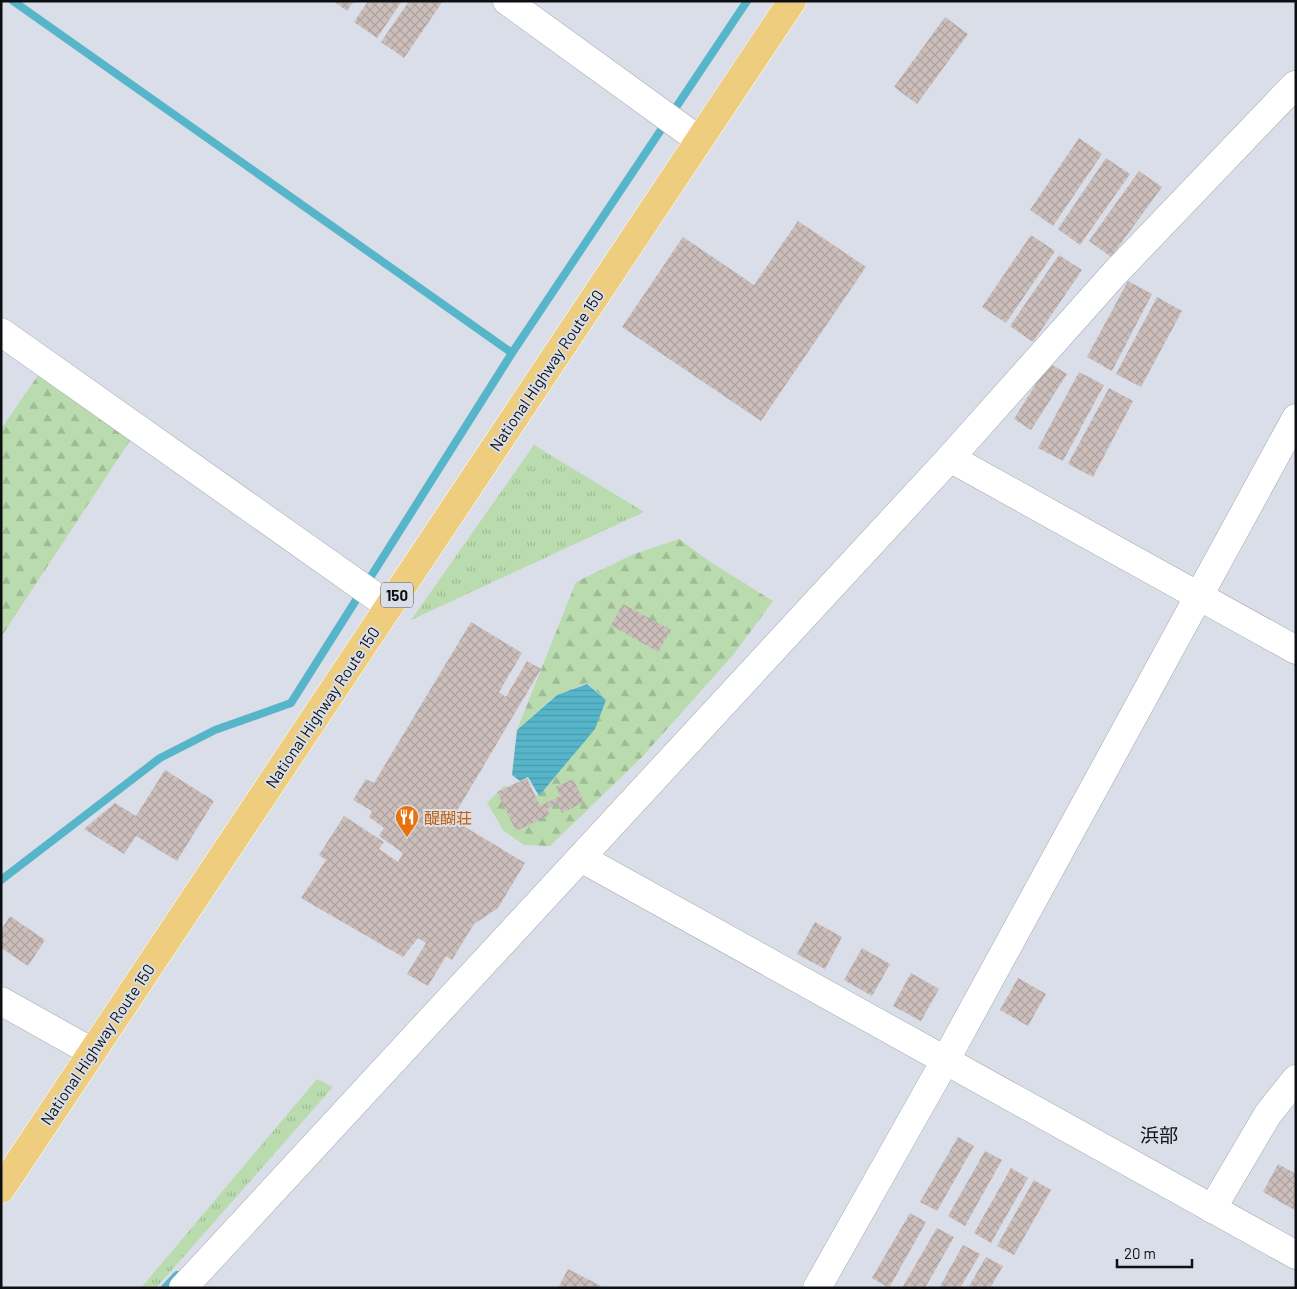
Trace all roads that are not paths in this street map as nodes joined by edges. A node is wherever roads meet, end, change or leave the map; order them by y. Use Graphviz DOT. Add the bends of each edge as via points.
graph roads {
  1 [pos="507,1"];
  2 [pos="792,1"];
  3 [pos="1296,86"];
  4 [pos="700,140"];
  5 [pos="1,332"];
  6 [pos="1296,418"];
  7 [pos="950,458"];
  8 [pos="1199,597"];
  9 [pos="389,606"];
  10 [pos="1296,650"];
  11 [pos="581,858"];
  12 [pos="1,1001"];
  13 [pos="92,1052"];
  14 [pos="945,1060"];
  15 [pos="1296,1079"];
  16 [pos="1,1189"];
  17 [pos="1212,1209"];
  18 [pos="1296,1255"];
  19 [pos="183,1288"];
  20 [pos="817,1288"];
  1 -- 4 [label="street"];
  2 -- 4 [label="highway, National Highway Route 150 / 150"];
  3 -- 7 [label="street" via="1119,270"];
  4 -- 9 [label="highway, National Highway Route 150 / 150"];
  5 -- 9 [label="street"];
  6 -- 8 [label="street"];
  7 -- 8 [label="street"];
  7 -- 11 [label="street"];
  8 -- 10 [label="street"];
  8 -- 14 [label="street"];
  9 -- 13 [label="highway, National Highway Route 150 / 150"];
  11 -- 14 [label="street"];
  11 -- 19 [label="street"];
  12 -- 13 [label="street"];
  13 -- 16 [label="highway, National Highway Route 150 / 150"];
  14 -- 17 [label="street"];
  14 -- 20 [label="street"];
  15 -- 17 [label="street" via="1268,1114"];
  17 -- 18 [label="street"];
}
